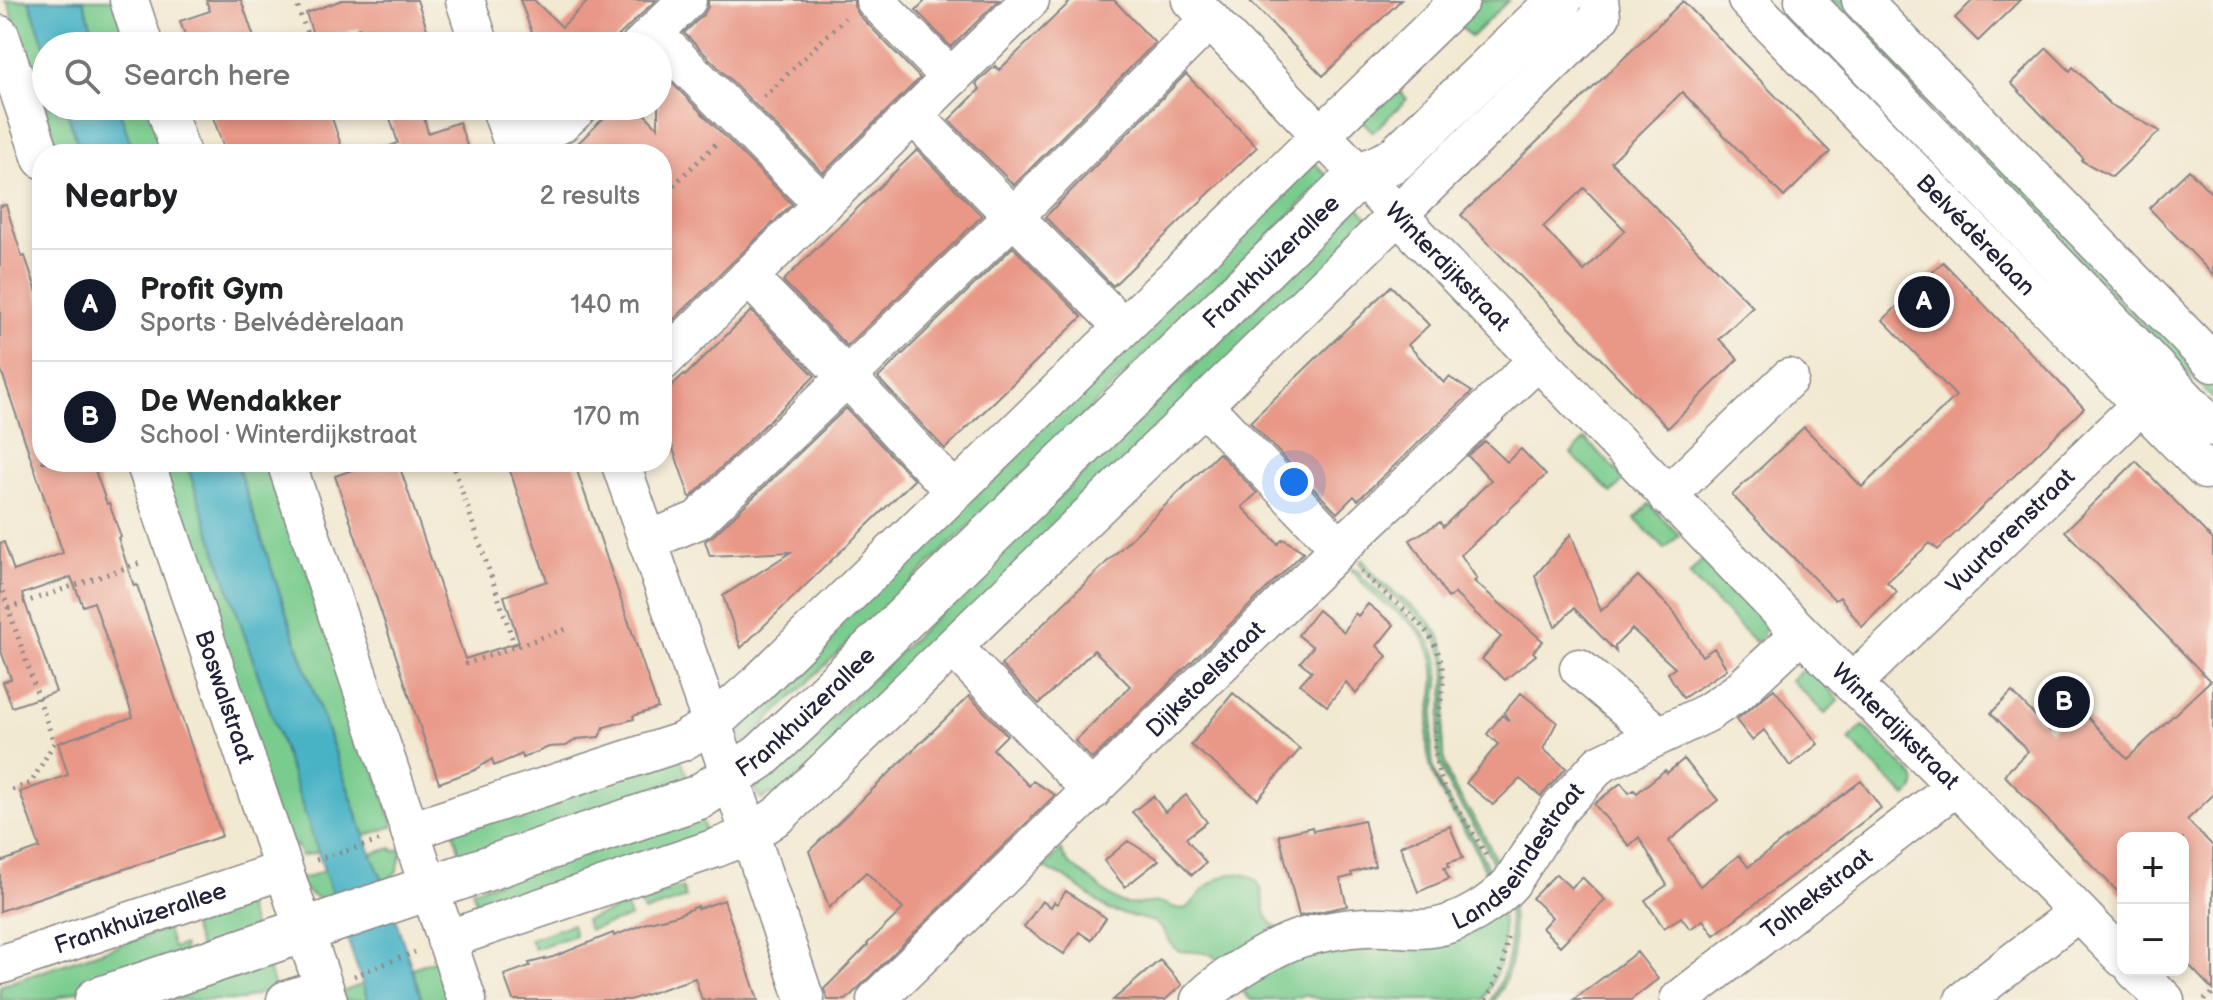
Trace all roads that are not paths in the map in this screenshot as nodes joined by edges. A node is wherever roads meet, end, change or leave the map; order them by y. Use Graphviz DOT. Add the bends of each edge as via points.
graph roads {
  1 [pos="129,0"];
  2 [pos="465,0"];
  3 [pos="687,0"];
  4 [pos="875,0"];
  5 [pos="1030,0"];
  6 [pos="1460,0"];
  7 [pos="1520,0"];
  8 [pos="1560,0"];
  9 [pos="1599,0"];
  10 [pos="1747,0"];
  11 [pos="1804,0"];
  12 [pos="1861,0"];
  13 [pos="1200,10"];
  14 [pos="139,32"];
  15 [pos="475,32"];
  16 [pos="655,32"];
  17 [pos="0,35"];
  18 [pos="672,63"];
  19 [pos="951,78"];
  20 [pos="913,115"];
  21 [pos="170,120"];
  22 [pos="505,120"];
  23 [pos="565,120"];
  24 [pos="1321,134"];
  25 [pos="37,144"];
  26 [pos="178,144"];
  27 [pos="513,144"];
  28 [pos="525,144"];
  29 [pos="1359,176"];
  30 [pos="823,204"];
  31 [pos="1398,214"];
  32 [pos="1014,216"];
  33 [pos="748,277"];
  34 [pos="1123,327"];
  35 [pos="672,352"];
  36 [pos="1537,361"];
  37 [pos="2213,363"];
  38 [pos="846,376"];
  39 [pos="1789,378"];
  40 [pos="2154,393"];
  41 [pos="1203,405"];
  42 [pos="2213,427"];
  43 [pos="2205,470"];
  44 [pos="148,472"];
  45 [pos="289,472"];
  46 [pos="623,472"];
  47 [pos="954,491"];
  48 [pos="1667,496"];
  49 [pos="647,541"];
  50 [pos="1340,548"];
  51 [pos="1801,633"];
  52 [pos="953,647"];
  53 [pos="1579,668"];
  54 [pos="1852,684"];
  55 [pos="712,724"];
  56 [pos="1658,735"];
  57 [pos="731,778"];
  58 [pos="1956,786"];
  59 [pos="1092,791"];
  60 [pos="410,831"];
  61 [pos="749,835"];
  62 [pos="283,870"];
  63 [pos="416,893"];
  64 [pos="2077,913"];
  65 [pos="318,926"];
  66 [pos="446,940"];
  67 [pos="2117,952"];
  68 [pos="0,965"];
  69 [pos="2141,976"];
  70 [pos="326,994"];
  71 [pos="97,1000"];
  72 [pos="286,1000"];
  73 [pos="467,1000"];
  74 [pos="805,1000"];
  75 [pos="876,1000"];
  76 [pos="1200,1000"];
  77 [pos="1679,1000"];
  78 [pos="1964,1000"];
  79 [pos="2165,1000"];
  1 -- 14 [label="street"];
  2 -- 15 [label="street"];
  3 -- 16 [label="street"];
  4 -- 19 [label="street"];
  5 -- 19 [label="street"];
  6 -- 24 [label="street"];
  7 -- 29 [label="main road, Frankhuizerallee" via="1375,140"];
  8 -- 29 [label="main road, Frankhuizerallee" via="1394,160"];
  9 -- 31 [label="street" via="1601,16"];
  10 -- 40 [label="street, Belvédèrelaan"];
  11 -- 40 [label="street, Belvédèrelaan"];
  12 -- 37 [label="street"];
  13 -- 24 [label="street, Winterdijkstraat"];
  13 -- 32 [label="street"];
  17 -- 25 [label="street"];
  18 -- 30 [label="street"];
  19 -- 20 [label="street"];
  20 -- 30 [label="street"];
  20 -- 32 [label="street"];
  21 -- 26 [label="street"];
  22 -- 27 [label="street"];
  23 -- 28 [label="street"];
  24 -- 29 [label="street, Winterdijkstraat"];
  24 -- 34 [label="street"];
  29 -- 31 [label="street, Winterdijkstraat"];
  29 -- 57 [label="main road, Frankhuizerallee" via="803,717"];
  30 -- 33 [label="street"];
  31 -- 36 [label="street, Winterdijkstraat"];
  31 -- 41 [label="street"];
  32 -- 34 [label="street"];
  32 -- 38 [label="street"];
  33 -- 35 [label="street"];
  33 -- 38 [label="street"];
  34 -- 47 [label="street"];
  36 -- 48 [label="street, Winterdijkstraat"];
  36 -- 50 [label="street, Dijkstoelstraat"];
  38 -- 47 [label="street"];
  38 -- 49 [label="street" via="698,520"];
  39 -- 48 [label="street"];
  40 -- 42 [label="street, Belvédèrelaan"];
  40 -- 43 [label="street, Belvédèrelaan"];
  40 -- 54 [label="street, Vuurtorenstraat"];
  41 -- 50 [label="street"];
  41 -- 52 [label="street"];
  44 -- 62 [label="street, Boswalstraat"];
  45 -- 60 [label="street"];
  46 -- 49 [label="street"];
  47 -- 55 [label="street"];
  48 -- 51 [label="street, Winterdijkstraat"];
  49 -- 55 [label="street"];
  50 -- 59 [label="street, Dijkstoelstraat"];
  51 -- 54 [label="street, Winterdijkstraat"];
  51 -- 56 [label="street, Landseindestraat" via="1738,692"];
  52 -- 59 [label="street"];
  52 -- 61 [label="street" via="780,814"];
  53 -- 56 [label="street"];
  54 -- 58 [label="street, Winterdijkstraat"];
  55 -- 57 [label="street"];
  55 -- 60 [label="street" via="681,742"];
  56 -- 76 [label="street, Landseindestraat" via="1600,764 1558,810 1501,894 1469,915 1432,928 1365,926 1303,937 1258,959"];
  57 -- 61 [label="street"];
  57 -- 63 [label="main road, Frankhuizerallee" via="699,797"];
  58 -- 64 [label="street, Winterdijkstraat"];
  58 -- 77 [label="street, Tolhekstraat"];
  59 -- 75 [label="street, Dijkstoelstraat"];
  60 -- 63 [label="street"];
  61 -- 66 [label="street"];
  61 -- 74 [label="street"];
  62 -- 65 [label="street, Boswalstraat"];
  62 -- 68 [label="street, Frankhuizerallee"];
  63 -- 65 [label="main road, Frankhuizerallee"];
  63 -- 66 [label="street"];
  64 -- 67 [label="street, Winterdijkstraat"];
  64 -- 78 [label="street"];
  65 -- 70 [label="street, Boswalstraat"];
  65 -- 71 [label="main road, Frankhuizerallee"];
  66 -- 73 [label="street"];
  69 -- 79 [label="street"];
  70 -- 72 [label="street"];
}
